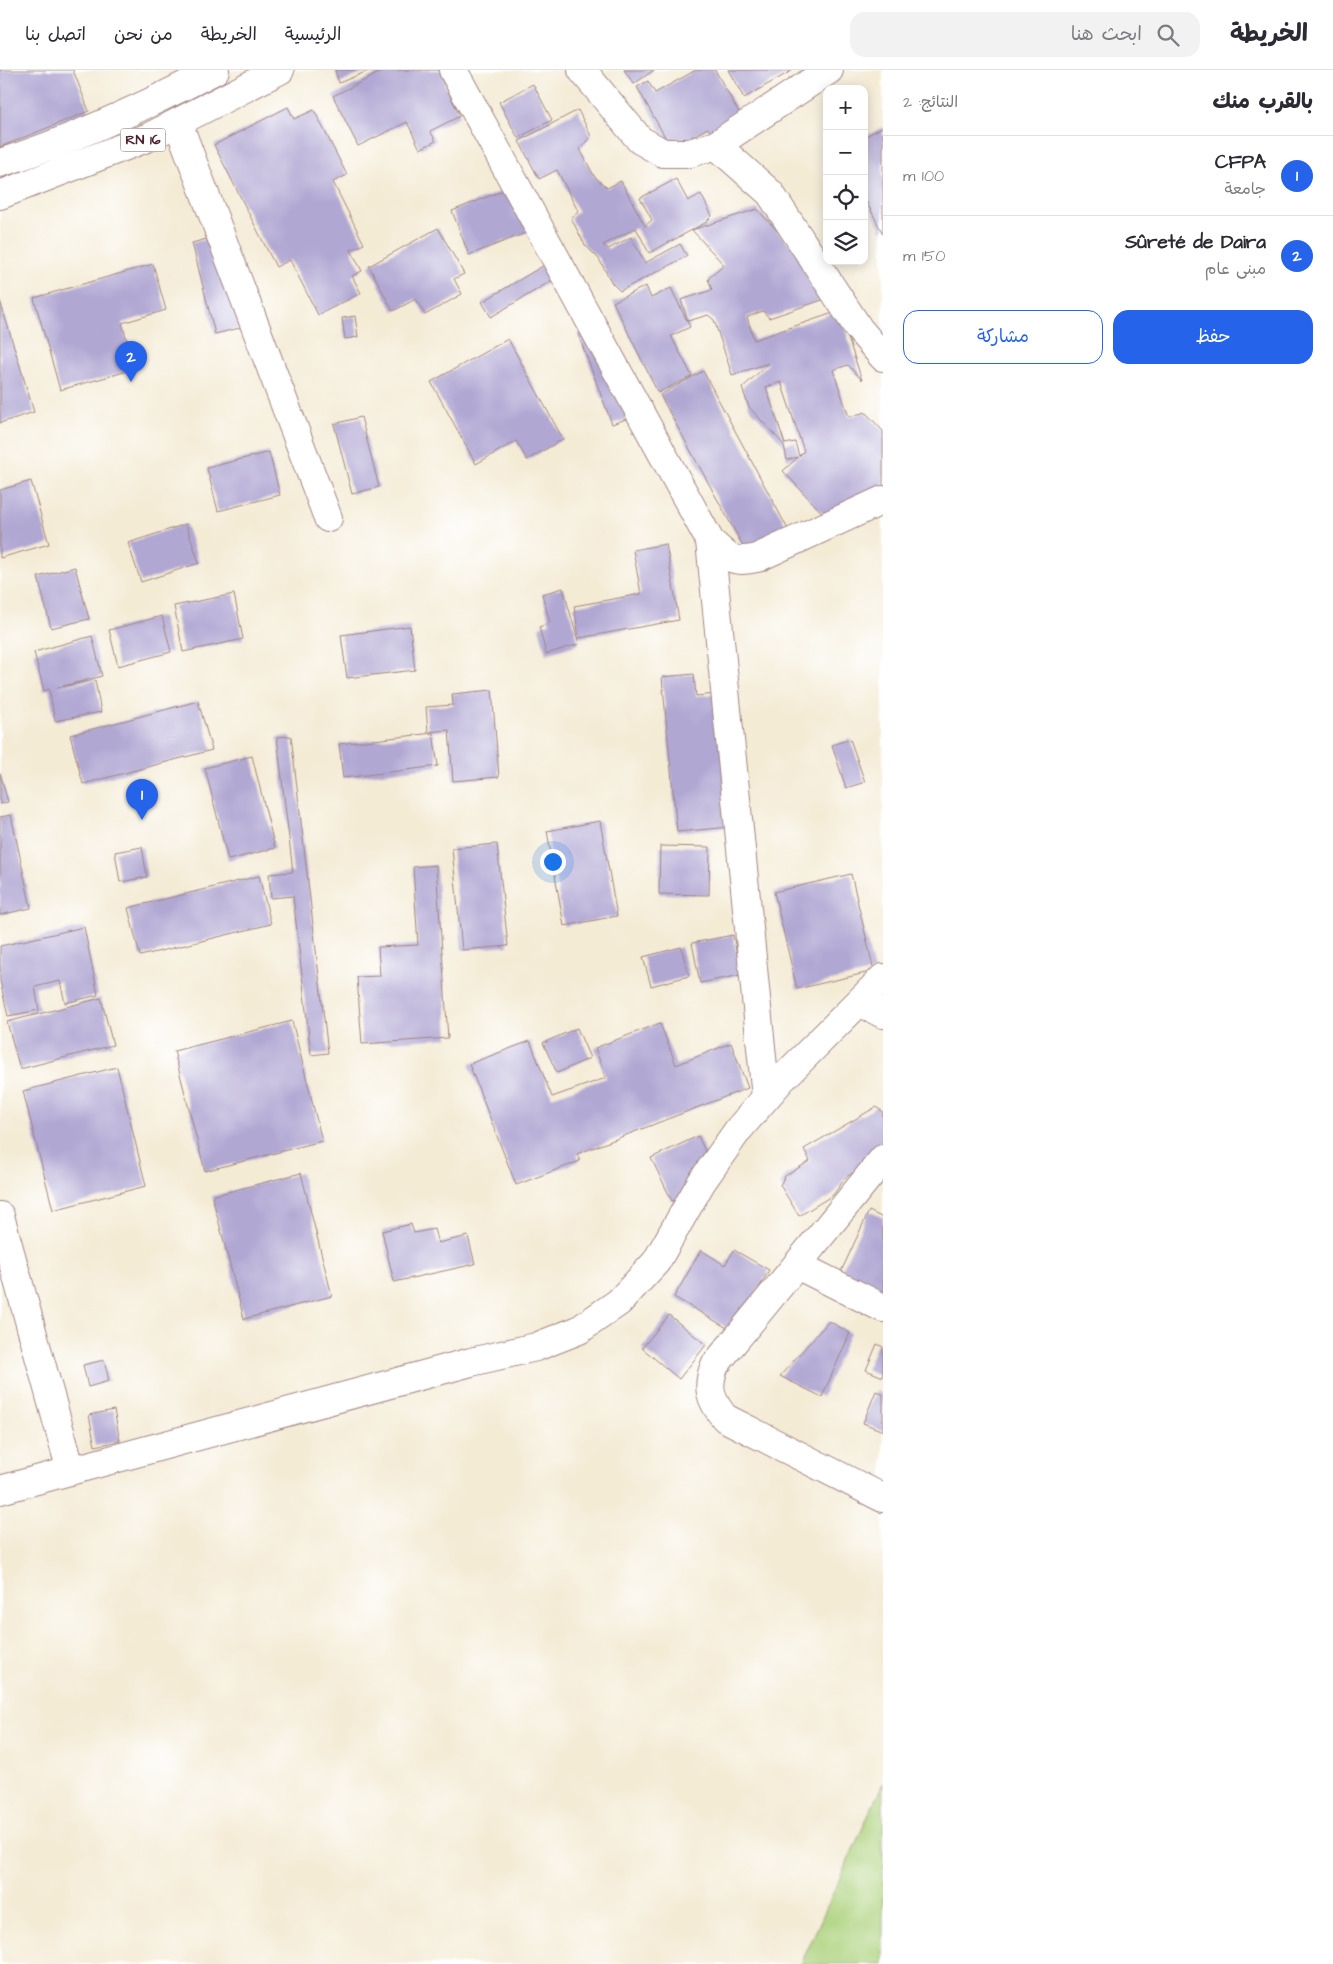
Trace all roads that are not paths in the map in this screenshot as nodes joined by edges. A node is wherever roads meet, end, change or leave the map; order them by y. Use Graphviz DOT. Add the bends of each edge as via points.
graph roads {
  1 [pos="215,70"];
  2 [pos="280,70"];
  3 [pos="453,70"];
  4 [pos="582,70"];
  5 [pos="829,70"];
  6 [pos="178,123"];
  7 [pos="716,145"];
  8 [pos="0,163"];
  9 [pos="0,195"];
  10 [pos="883,358"];
  11 [pos="883,500"];
  12 [pos="328,518"];
  13 [pos="710,541"];
  14 [pos="883,978"];
  15 [pos="872,1008"];
  16 [pos="766,1097"];
  17 [pos="883,1159"];
  18 [pos="873,1187"];
  19 [pos="0,1216"];
  20 [pos="797,1265"];
  21 [pos="883,1308"];
  22 [pos="71,1471"];
  23 [pos="0,1490"];
  24 [pos="883,1498"];
  1 -- 8 [label="street, RN 16" via="35,152"];
  2 -- 6 [label="street, RN 16"];
  3 -- 13 [label="street"];
  4 -- 7 [label="street" via="640,140 663,153 690,153"];
  5 -- 7 [label="street"];
  6 -- 9 [label="street, RN 16"];
  6 -- 12 [label="street"];
  7 -- 10 [label="street" via="770,193 859,329"];
  11 -- 13 [label="street" via="745,561 728,559"];
  13 -- 16 [label="street"];
  14 -- 15 [label="street"];
  15 -- 16 [label="street" via="781,1080"];
  16 -- 22 [label="street" via="701,1183 656,1262 619,1302 579,1330 536,1346"];
  17 -- 18 [label="street"];
  18 -- 20 [label="street"];
  19 -- 22 [label="street"];
  20 -- 21 [label="street"];
  20 -- 24 [label="street" via="715,1365 710,1377 714,1406 725,1418"];
  22 -- 23 [label="street"];
}
